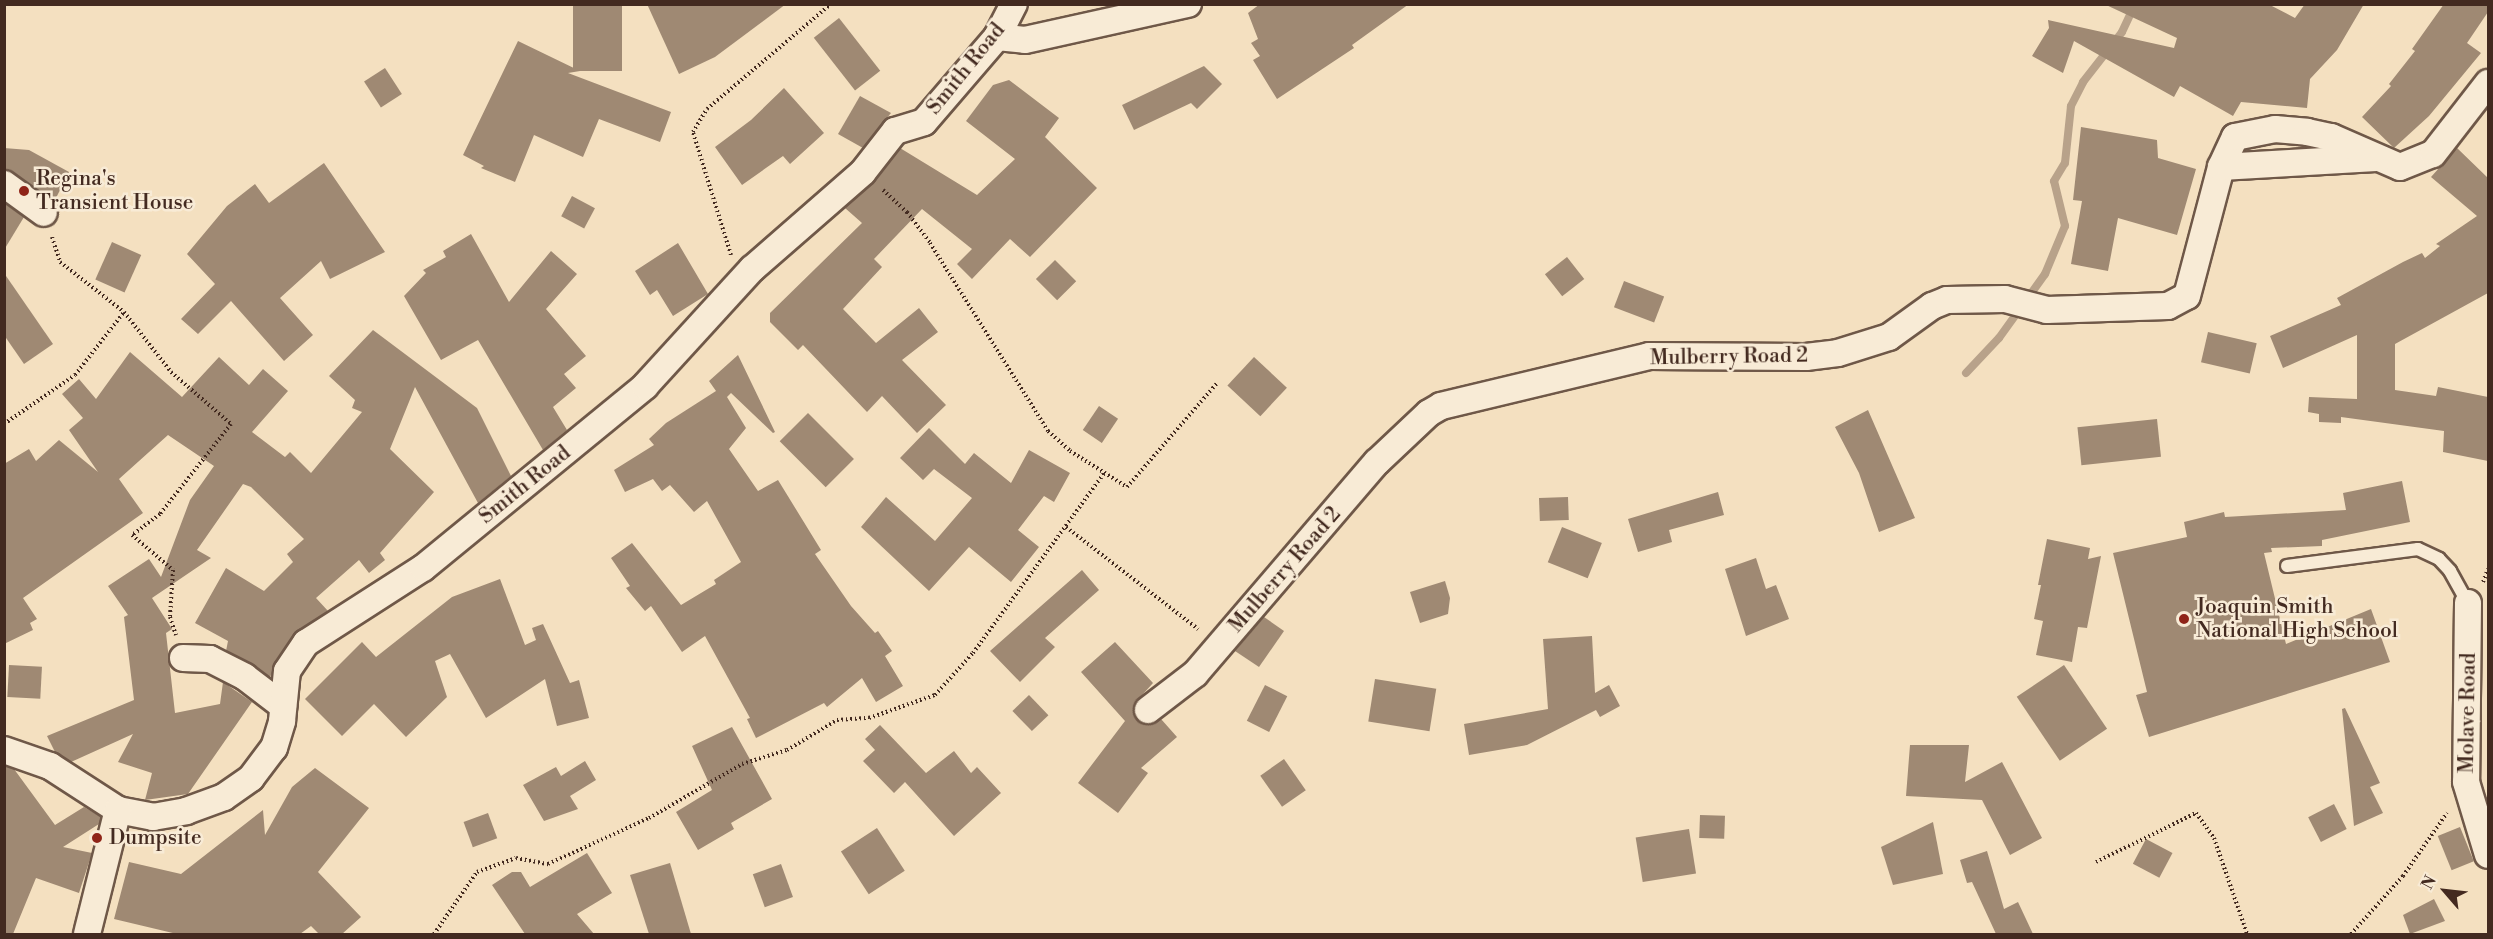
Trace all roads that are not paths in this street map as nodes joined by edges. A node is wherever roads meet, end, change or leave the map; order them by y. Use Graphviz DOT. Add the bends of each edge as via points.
graph roads {
  1 [pos="1014,4"];
  2 [pos="1188,4"];
  3 [pos="997,38"];
  4 [pos="2488,83"];
  5 [pos="2380,158"];
  6 [pos="2221,167"];
  7 [pos="4,184"];
  8 [pos="44,213"];
  9 [pos="2287,566"];
  10 [pos="2468,603"];
  11 [pos="183,658"];
  12 [pos="283,706"];
  13 [pos="1148,710"];
  14 [pos="4,750"];
  15 [pos="118,810"];
  16 [pos="2488,855"];
  17 [pos="87,934"];
  1 -- 3 [label="street, Smith Road"];
  2 -- 3 [label="street" via="1025,40"];
  3 -- 12 [label="street, Smith Road" via="924,122 895,131 863,172 739,282 645,386 423,568 306,643 287,671"];
  4 -- 5 [label="street, Mulberry Road 2" via="2433,154 2400,167"];
  5 -- 6 [label="street, Mulberry Road 2"];
  5 -- 6 [label="street, Mulberry Road 2" via="2331,137 2274,129 2235,136"];
  6 -- 13 [label="street, Mulberry Road 2" via="2187,296 2180,303 2035,309 2005,298 1947,300 1932,306 1889,337 1838,353 1806,357 1649,356 1442,406 1429,413 1377,462 1195,674"];
  7 -- 8 [label="street"];
  9 -- 10 [label="lane" via="2418,549 2439,559"];
  10 -- 16 [label="street, Molave Road" via="2466,782"];
  11 -- 12 [label="street" via="210,659"];
  12 -- 15 [label="street, Smith Road" via="274,748 263,765 224,797 186,811 153,817"];
  14 -- 15 [label="street, Smith Road" via="50,766"];
  15 -- 17 [label="street"];
}
